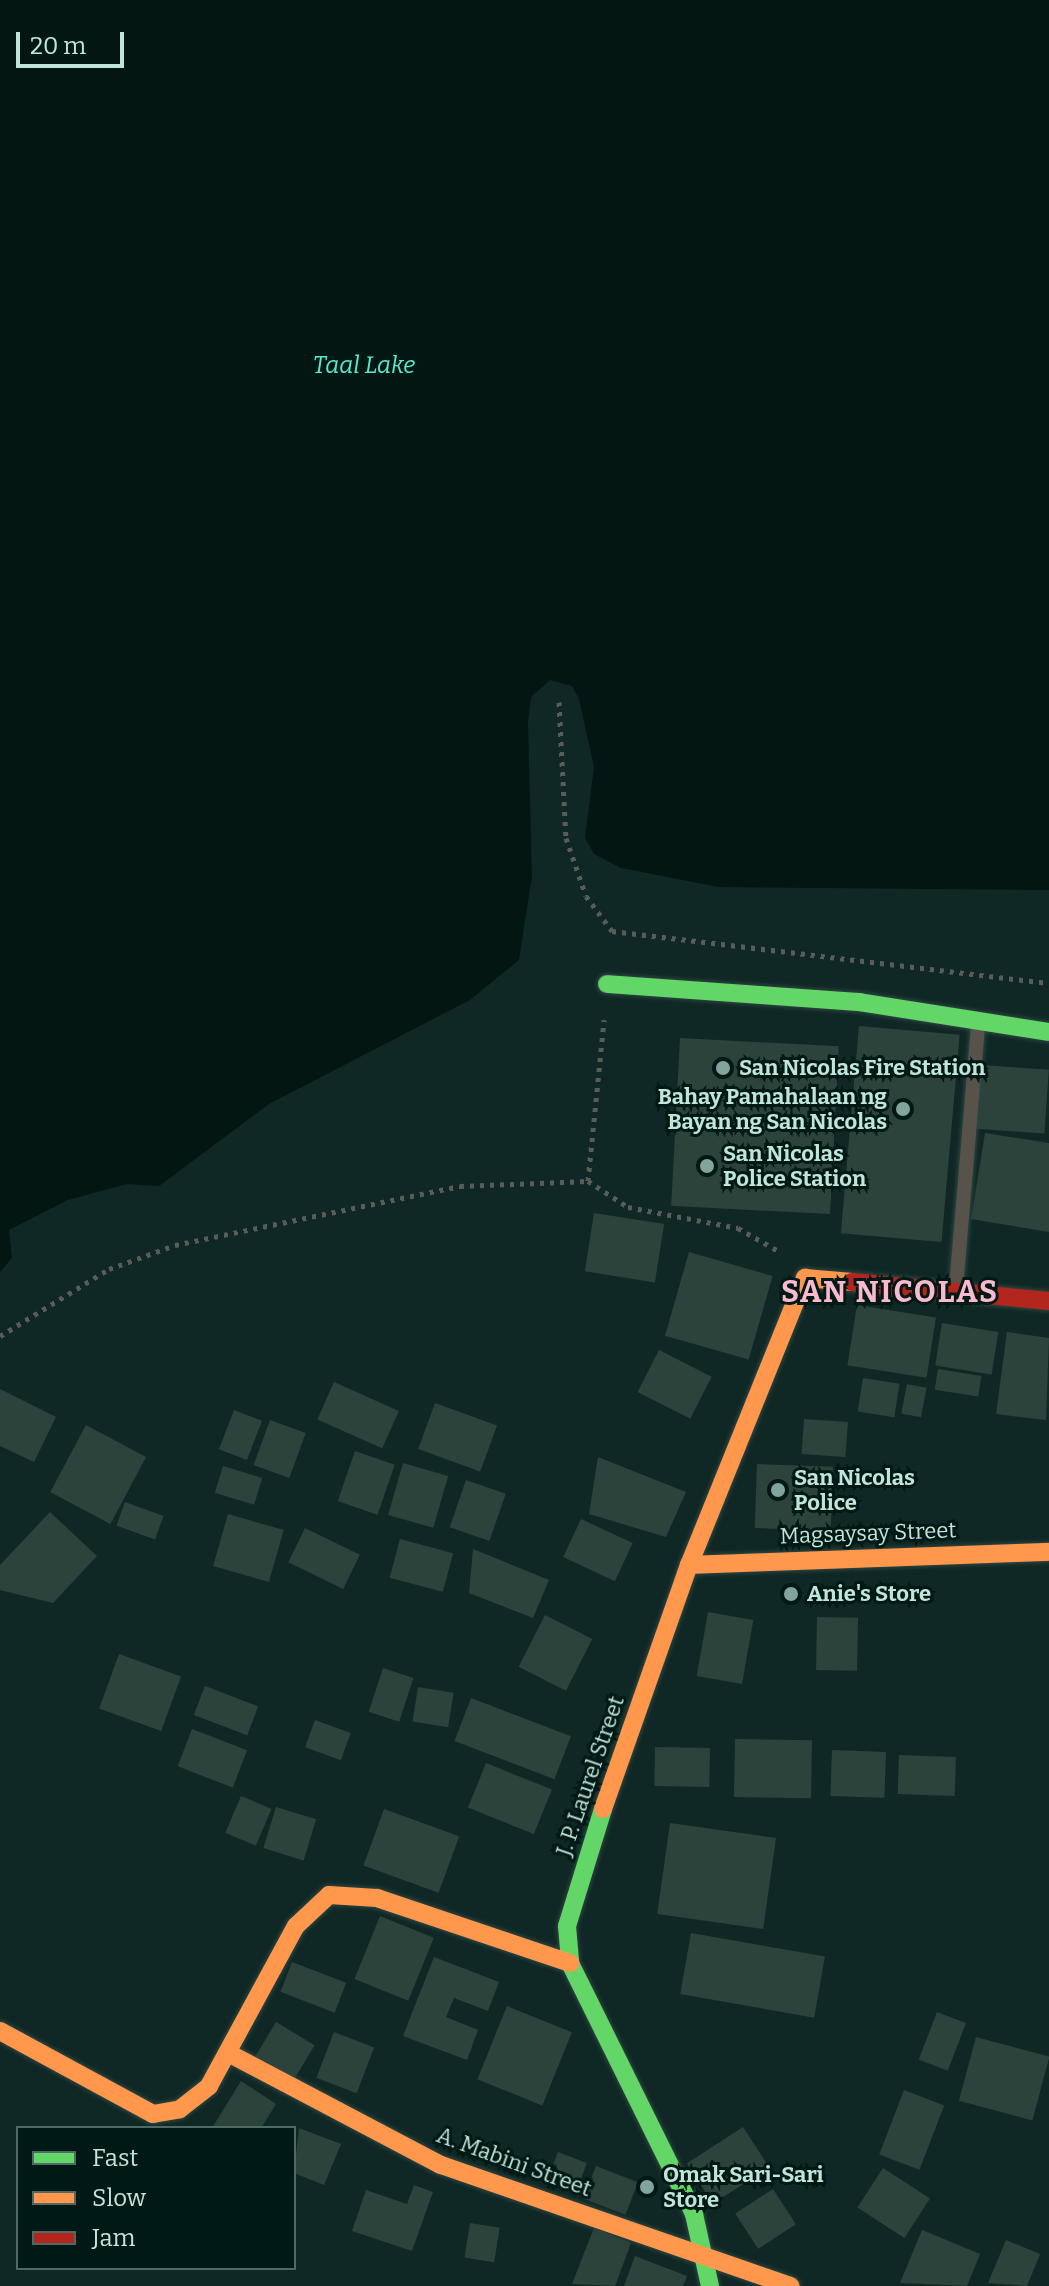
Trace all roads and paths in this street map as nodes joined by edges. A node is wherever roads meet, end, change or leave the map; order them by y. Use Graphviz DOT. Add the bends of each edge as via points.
graph roads {
  1 [pos="559,702"];
  2 [pos="1049,983"];
  3 [pos="607,984"];
  4 [pos="979,1018"];
  5 [pos="1049,1032"];
  6 [pos="588,1181"];
  7 [pos="805,1278"];
  8 [pos="956,1292"];
  9 [pos="1049,1301"];
  10 [pos="0,1336"];
  11 [pos="1049,1552"];
  12 [pos="689,1565"];
  13 [pos="570,1963"];
  14 [pos="0,2031"];
  15 [pos="232,2055"];
  16 [pos="707,2255"];
  17 [pos="710,2286"];
  18 [pos="791,2286"];
  1 -- 2 [label="path" via="566,838 586,896 612,931"];
  3 -- 4 [label="street"];
  3 -- 6 [label="path"];
  4 -- 5 [label="street"];
  4 -- 8 [label="lane"];
  6 -- 7 [label="path" via="628,1207 752,1233"];
  6 -- 10 [label="path" via="383,1196 189,1241 109,1269"];
  7 -- 8 [label="street"];
  7 -- 12 [label="street, J. P. Laurel Street"];
  8 -- 9 [label="street"];
  11 -- 12 [label="street, Magsaysay Street"];
  12 -- 13 [label="street, J. P. Laurel Street" via="582,1869 567,1926"];
  13 -- 15 [label="street" via="364,1894 329,1895 296,1926"];
  13 -- 16 [label="street, J. P. Laurel Street" via="694,2214"];
  14 -- 15 [label="street" via="153,2114 180,2109"];
  15 -- 16 [label="street, A. Mabini Street" via="441,2165"];
  16 -- 17 [label="street, J. P. Laurel Street"];
  16 -- 18 [label="street, A. Mabini Street"];
}
